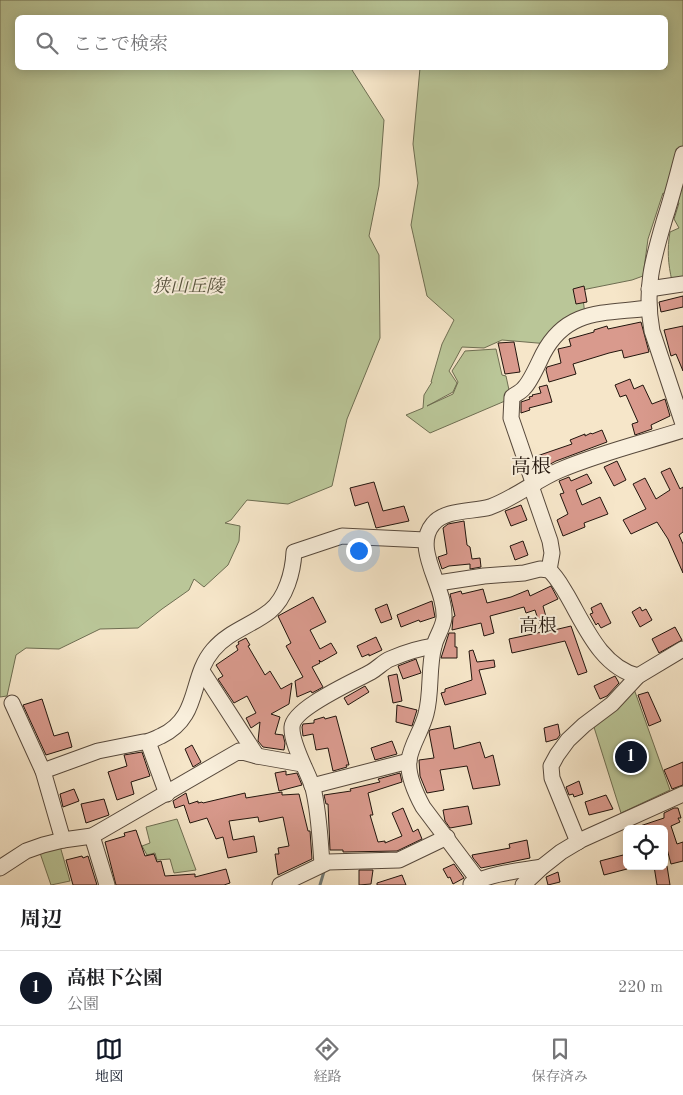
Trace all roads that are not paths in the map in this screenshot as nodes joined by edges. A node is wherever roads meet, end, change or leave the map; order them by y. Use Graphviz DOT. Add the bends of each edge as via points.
graph roads {
  1 [pos="683,154"];
  2 [pos="683,284"];
  3 [pos="649,289"];
  4 [pos="649,308"];
  5 [pos="683,424"];
  6 [pos="683,430"];
  7 [pos="532,486"];
  8 [pos="425,540"];
  9 [pos="549,570"];
  10 [pos="438,583"];
  11 [pos="434,646"];
  12 [pos="683,649"];
  13 [pos="202,671"];
  14 [pos="638,676"];
  15 [pos="12,703"];
  16 [pos="148,742"];
  17 [pos="257,756"];
  18 [pos="408,761"];
  19 [pos="302,764"];
  20 [pos="43,771"];
  21 [pos="312,786"];
  22 [pos="167,794"];
  23 [pos="683,794"];
  24 [pos="92,836"];
  25 [pos="447,837"];
  26 [pos="62,840"];
  27 [pos="578,842"];
  28 [pos="322,864"];
  29 [pos="542,867"];
  30 [pos="0,868"];
  31 [pos="473,883"];
  32 [pos="107,885"];
  33 [pos="280,885"];
  34 [pos="523,885"];
  1 -- 3 [label="street" via="654,254"];
  2 -- 3 [label="street"];
  3 -- 4 [label="street"];
  4 -- 5 [label="street" via="652,332"];
  4 -- 7 [label="street" via="609,310 576,320 554,336 525,388 512,397 511,418"];
  6 -- 7 [label="street" via="584,460"];
  7 -- 8 [label="street" via="490,506 441,518 433,523"];
  7 -- 9 [label="street" via="550,541"];
  8 -- 10 [label="street" via="426,555"];
  8 -- 13 [label="street" via="342,536 294,552 286,590 278,602 270,611 228,635 208,656"];
  9 -- 10 [label="street"];
  9 -- 14 [label="street" via="598,649 616,667"];
  10 -- 11 [label="street" via="444,618"];
  11 -- 18 [label="street" via="427,712"];
  11 -- 19 [label="street" via="422,647 388,660 336,689 297,717 291,730"];
  12 -- 14 [label="street"];
  13 -- 16 [label="street" via="182,721 169,732"];
  13 -- 17 [label="street"];
  14 -- 27 [label="street" via="612,704 568,740 551,766 552,778"];
  15 -- 20 [label="street"];
  16 -- 20 [label="street" via="98,751"];
  16 -- 22 [label="street"];
  17 -- 19 [label="street"];
  17 -- 22 [label="street" via="240,751"];
  18 -- 21 [label="street"];
  18 -- 25 [label="street" via="416,795"];
  19 -- 21 [label="street"];
  20 -- 26 [label="street"];
  21 -- 28 [label="street"];
  22 -- 24 [label="street"];
  23 -- 27 [label="street"];
  24 -- 26 [label="street"];
  24 -- 32 [label="street"];
  25 -- 28 [label="street" via="399,860"];
  25 -- 31 [label="street"];
  26 -- 30 [label="street" via="26,851"];
  27 -- 29 [label="street"];
  28 -- 33 [label="street"];
  29 -- 31 [label="street" via="500,874"];
  29 -- 34 [label="street"];
}
